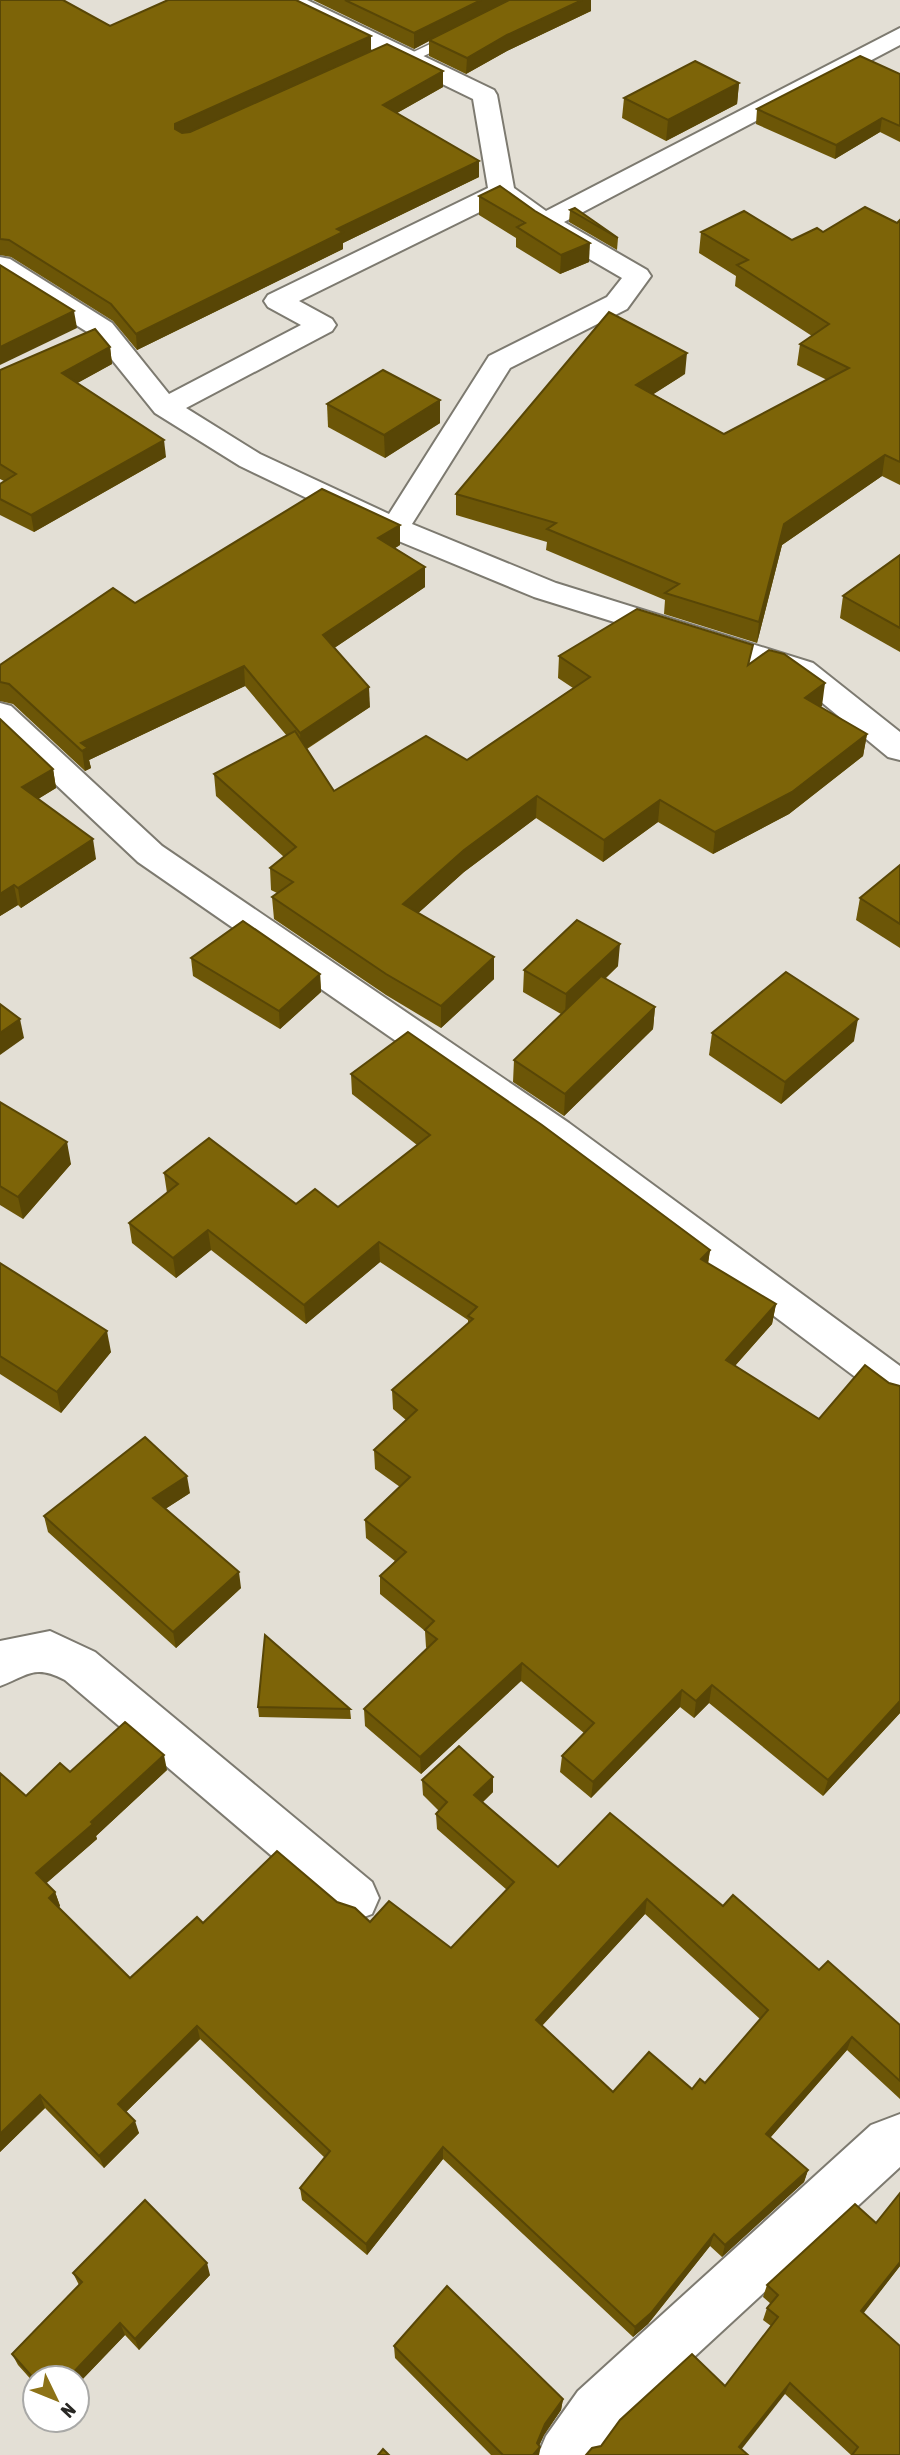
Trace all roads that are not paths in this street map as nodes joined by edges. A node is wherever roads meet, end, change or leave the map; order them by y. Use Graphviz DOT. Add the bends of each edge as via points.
graph roads {
  1 [pos="288,0"];
  2 [pos="468,29"];
  3 [pos="900,35"];
  4 [pos="393,55"];
  5 [pos="502,191"];
  6 [pos="545,222"];
  7 [pos="0,265"];
  8 [pos="165,407"];
  9 [pos="395,528"];
  10 [pos="0,714"];
  11 [pos="900,749"];
  12 [pos="900,1388"];
  13 [pos="0,1666"];
  14 [pos="356,1898"];
  15 [pos="900,2139"];
  16 [pos="565,2455"];
  1 -- 4 [label="street"];
  2 -- 4 [label="lane"];
  3 -- 6 [label="street"];
  4 -- 5 [label="street" via="485,95"];
  5 -- 6 [label="street"];
  5 -- 8 [label="street" via="278,301 322,326"];
  6 -- 9 [label="street" via="637,276 617,303 499,362"];
  7 -- 8 [label="street" via="91,334"];
  8 -- 9 [label="street" via="250,460"];
  9 -- 11 [label="street" via="545,590 802,670"];
  10 -- 12 [label="street" via="150,854 556,1133"];
  13 -- 14 [label="street" via="13,1656 50,1650 80,1666"];
  15 -- 16 [label="street" via="889,2143 597,2410"];
}
